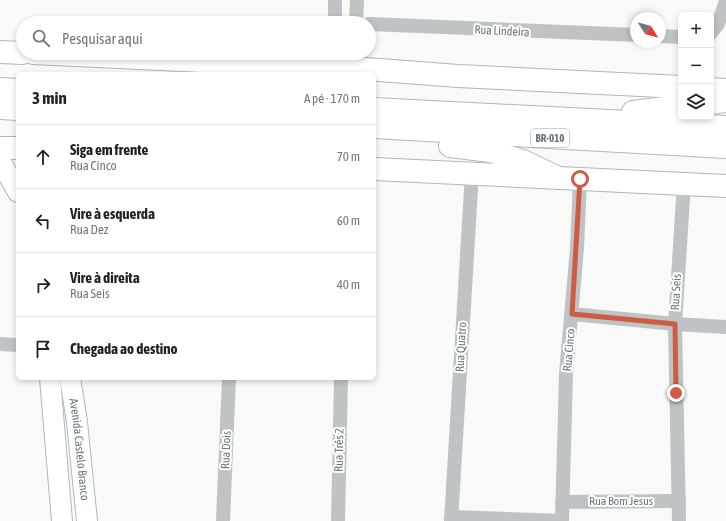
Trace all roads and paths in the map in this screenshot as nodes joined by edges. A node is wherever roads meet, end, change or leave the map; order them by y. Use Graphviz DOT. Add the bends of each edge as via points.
graph roads {
  1 [pos="335,0"];
  2 [pos="357,0"];
  3 [pos="726,1"];
  4 [pos="335,16"];
  5 [pos="356,16"];
  6 [pos="376,24"];
  7 [pos="714,29"];
  8 [pos="630,36"];
  9 [pos="666,36"];
  10 [pos="678,37"];
  11 [pos="0,52"];
  12 [pos="16,53"];
  13 [pos="331,60"];
  14 [pos="354,60"];
  15 [pos="678,87"];
  16 [pos="0,89"];
  17 [pos="714,89"];
  18 [pos="16,90"];
  19 [pos="726,90"];
  20 [pos="726,101"];
  21 [pos="714,103"];
  22 [pos="678,106"];
  23 [pos="0,108"];
  24 [pos="16,109"];
  25 [pos="376,109"];
  26 [pos="575,120"];
  27 [pos="376,127"];
  28 [pos="726,127"];
  29 [pos="376,132"];
  30 [pos="726,147"];
  31 [pos="0,148"];
  32 [pos="16,148"];
  33 [pos="0,161"];
  34 [pos="376,169"];
  35 [pos="472,173"];
  36 [pos="558,178"];
  37 [pos="580,179"];
  38 [pos="684,183"];
  39 [pos="726,186"];
  40 [pos="16,189"];
  41 [pos="572,314"];
  42 [pos="675,324"];
  43 [pos="726,327"];
  44 [pos="0,344"];
  45 [pos="16,345"];
  46 [pos="50,380"];
  47 [pos="70,380"];
  48 [pos="228,380"];
  49 [pos="341,380"];
  50 [pos="680,501"];
  51 [pos="562,502"];
  52 [pos="451,519"];
  53 [pos="62,521"];
  54 [pos="87,521"];
  55 [pos="223,521"];
  56 [pos="338,521"];
  57 [pos="562,521"];
  58 [pos="679,521"];
  1 -- 4 [label="street"];
  2 -- 5 [label="street"];
  3 -- 7 [label="street"];
  6 -- 8 [label="street, Rua Lindeira"];
  9 -- 10 [label="street"];
  11 -- 12 [label="main road"];
  13 -- 14 [label="main road"];
  14 -- 15 [label="main road" via="458,76"];
  16 -- 18 [label="main road"];
  17 -- 19 [label="main road"];
  20 -- 21 [label="main road"];
  22 -- 26 [label="main road"];
  23 -- 24 [label="main road"];
  25 -- 26 [label="main road, BR-010"];
  26 -- 28 [label="main road, BR-010"];
  27 -- 30 [label="main road, BR-010"];
  29 -- 36 [label="main road" via="490,151 523,161"];
  31 -- 32 [label="main road"];
  33 -- 40 [label="main road"];
  34 -- 35 [label="main road"];
  35 -- 36 [label="main road"];
  35 -- 52 [label="street, Rua Quatro"];
  36 -- 37 [label="main road"];
  37 -- 38 [label="main road"];
  37 -- 41 [label="street, Rua Cinco"];
  38 -- 39 [label="main road"];
  38 -- 42 [label="street, Rua Seis"];
  41 -- 42 [label="street"];
  41 -- 51 [label="street, Rua Cinco" via="566,374"];
  42 -- 43 [label="street"];
  42 -- 50 [label="street, Rua Seis"];
  44 -- 45 [label="street"];
  46 -- 53 [label="main road, Avenida Castelo Branco"];
  47 -- 54 [label="main road, Avenida Castelo Branco"];
  48 -- 55 [label="street, Rua Dois"];
  49 -- 56 [label="street, Rua Três 2"];
  50 -- 51 [label="street, Rua Bom Jesus"];
  50 -- 58 [label="street, Rua Seis"];
  51 -- 57 [label="street, Rua Cinco"];
  52 -- 57 [label="street"];
}
